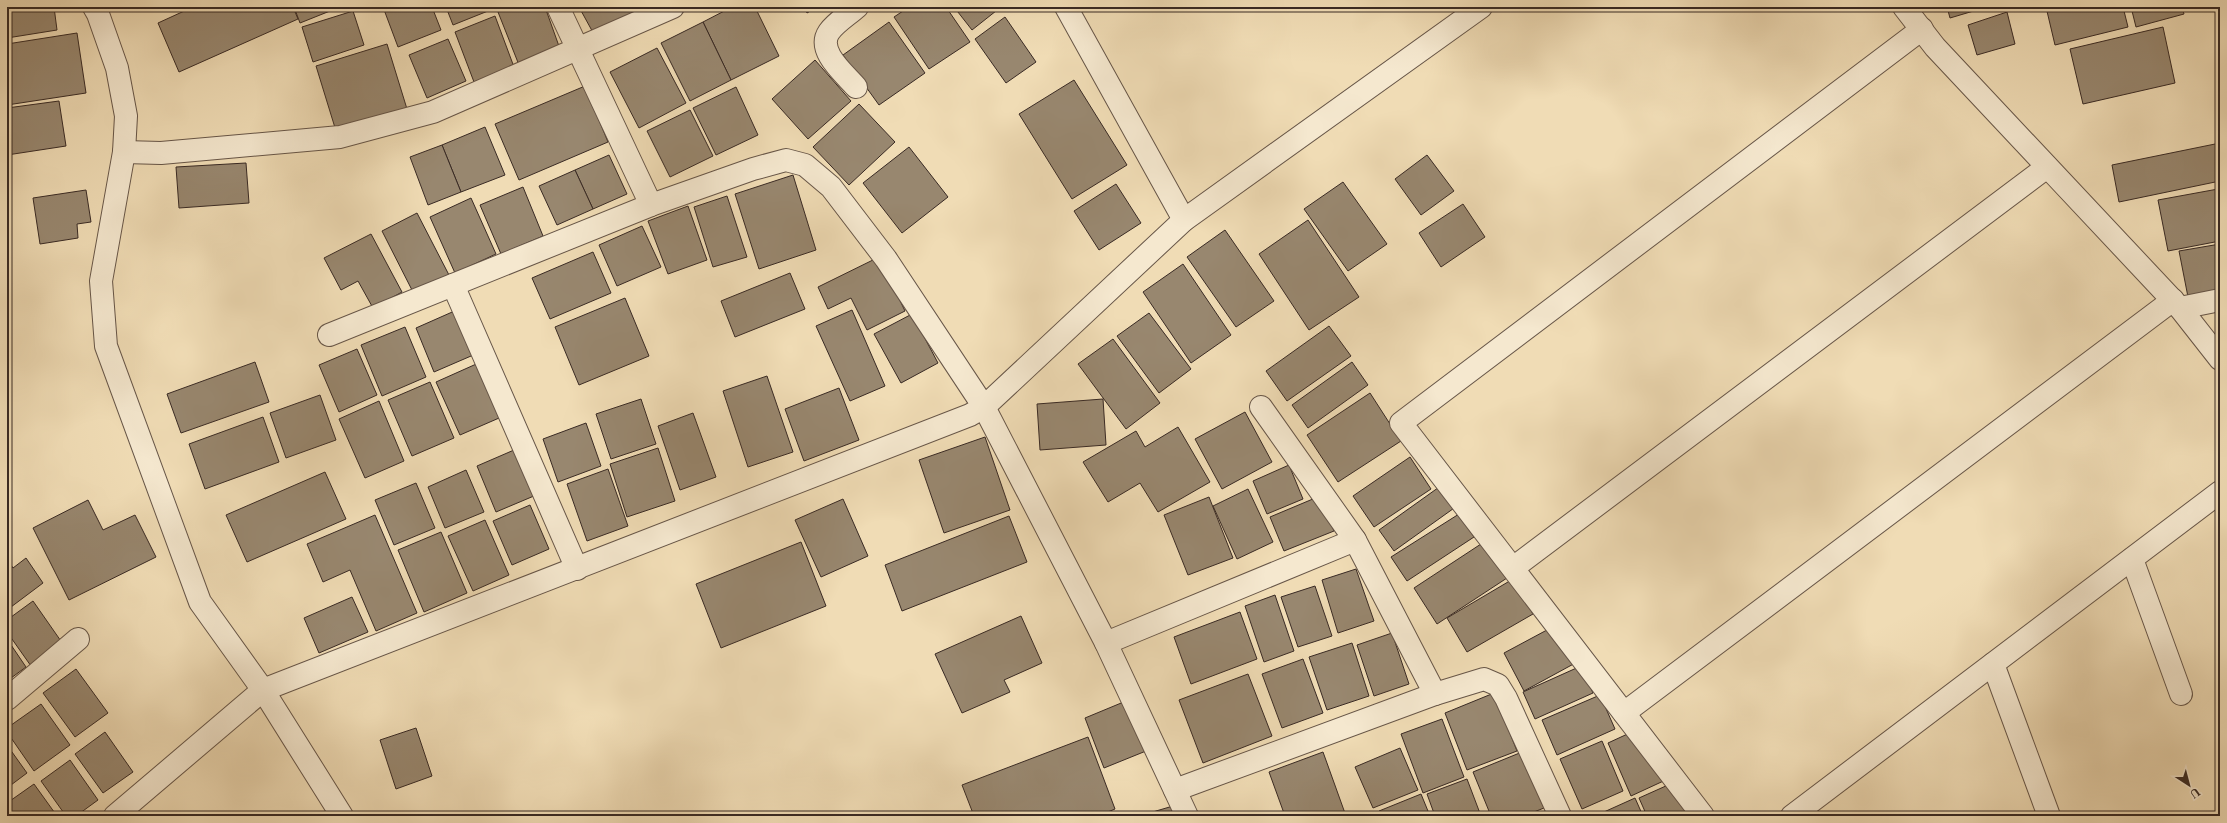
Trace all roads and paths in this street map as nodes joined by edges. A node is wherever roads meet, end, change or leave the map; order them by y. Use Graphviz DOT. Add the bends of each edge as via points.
graph roads {
  1 [pos="94,7"];
  2 [pos="558,7"];
  3 [pos="672,7"];
  4 [pos="857,7"];
  5 [pos="1066,7"];
  6 [pos="1481,7"];
  7 [pos="1904,7"];
  8 [pos="1922,29"];
  9 [pos="578,49"];
  10 [pos="856,87"];
  11 [pos="124,152"];
  12 [pos="2047,167"];
  13 [pos="651,205"];
  14 [pos="1184,220"];
  15 [pos="453,285"];
  16 [pos="2220,300"];
  17 [pos="2176,304"];
  18 [pos="329,334"];
  19 [pos="2220,359"];
  20 [pos="984,407"];
  21 [pos="1261,407"];
  22 [pos="2220,492"];
  23 [pos="1355,540"];
  24 [pos="2132,559"];
  25 [pos="1513,568"];
  26 [pos="577,569"];
  27 [pos="78,639"];
  28 [pos="1106,643"];
  29 [pos="1993,664"];
  30 [pos="263,690"];
  31 [pos="1434,694"];
  32 [pos="2181,694"];
  33 [pos="7,699"];
  34 [pos="1624,713"];
  35 [pos="1175,790"];
  36 [pos="115,816"];
  37 [pos="342,816"];
  38 [pos="1187,816"];
  39 [pos="1560,816"];
  40 [pos="1703,816"];
  41 [pos="1792,816"];
  42 [pos="2049,816"];
  1 -- 11 [label="street" via="117,68 126,116"];
  2 -- 9 [label="street"];
  3 -- 9 [label="street"];
  4 -- 10 [label="street" via="828,32 825,42 826,51"];
  5 -- 14 [label="street"];
  6 -- 14 [label="street"];
  7 -- 8 [label="street"];
  8 -- 12 [label="street" via="1935,47"];
  8 -- 25 [label="street" via="1401,422"];
  9 -- 11 [label="street" via="433,112 340,137 161,152"];
  9 -- 13 [label="street"];
  11 -- 30 [label="street" via="101,281 106,346 200,602"];
  12 -- 17 [label="street"];
  12 -- 25 [label="street"];
  13 -- 15 [label="street"];
  13 -- 20 [label="street" via="753,168 786,160 805,165 831,187 886,259"];
  14 -- 20 [label="street"];
  15 -- 18 [label="street"];
  15 -- 26 [label="street"];
  16 -- 17 [label="street"];
  17 -- 19 [label="street"];
  17 -- 34 [label="street"];
  20 -- 26 [label="street" via="970,415"];
  20 -- 28 [label="street"];
  21 -- 23 [label="street"];
  22 -- 24 [label="street"];
  23 -- 28 [label="street"];
  23 -- 31 [label="street"];
  24 -- 29 [label="street"];
  24 -- 32 [label="street"];
  25 -- 34 [label="street"];
  26 -- 30 [label="street"];
  27 -- 33 [label="street"];
  28 -- 35 [label="street"];
  29 -- 41 [label="street"];
  29 -- 42 [label="street"];
  30 -- 36 [label="street"];
  30 -- 37 [label="street"];
  31 -- 35 [label="street"];
  31 -- 39 [label="street" via="1484,679 1498,685"];
  34 -- 40 [label="street"];
  35 -- 38 [label="street"];
}
